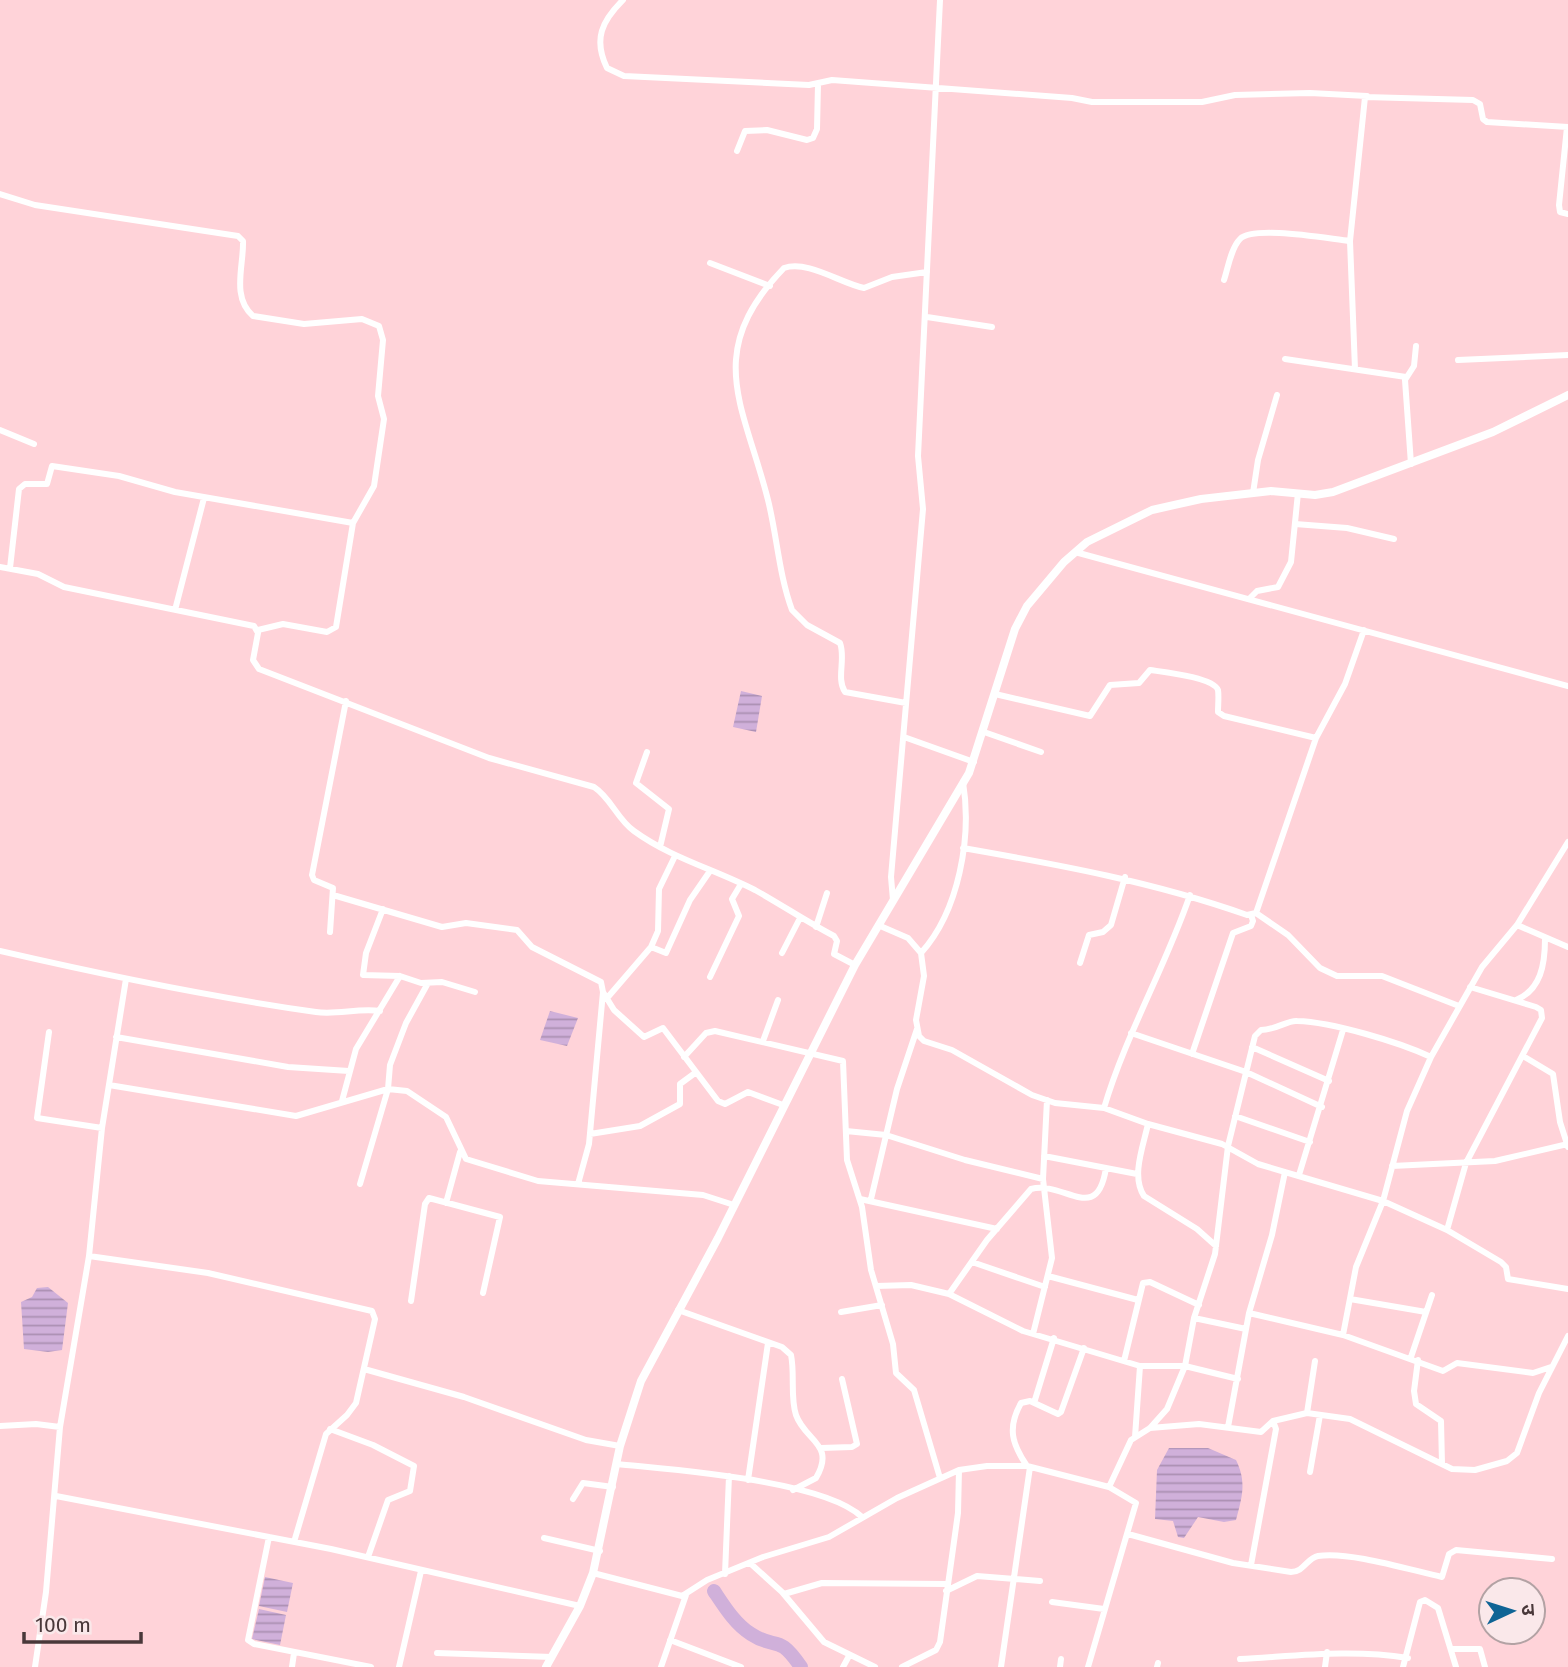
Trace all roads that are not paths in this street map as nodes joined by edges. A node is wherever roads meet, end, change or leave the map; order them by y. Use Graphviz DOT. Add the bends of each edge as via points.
graph roads {
  1 [pos="623,0"];
  2 [pos="940,0"];
  3 [pos="818,84"];
  4 [pos="938,88"];
  5 [pos="1367,96"];
  6 [pos="1567,127"];
  7 [pos="737,151"];
  8 [pos="0,194"];
  9 [pos="1568,214"];
  10 [pos="1350,242"];
  11 [pos="710,263"];
  12 [pos="927,272"];
  13 [pos="1224,281"];
  14 [pos="770,286"];
  15 [pos="927,317"];
  16 [pos="992,327"];
  17 [pos="1416,346"];
  18 [pos="1568,355"];
  19 [pos="1285,359"];
  20 [pos="1458,360"];
  21 [pos="1355,369"];
  22 [pos="1406,377"];
  23 [pos="1277,395"];
  24 [pos="1568,395"];
  25 [pos="0,430"];
  26 [pos="34,444"];
  27 [pos="1411,464"];
  28 [pos="1253,493"];
  29 [pos="1298,493"];
  30 [pos="204,498"];
  31 [pos="353,523"];
  32 [pos="1295,524"];
  33 [pos="1394,539"];
  34 [pos="1075,552"];
  35 [pos="0,567"];
  36 [pos="10,568"];
  37 [pos="1250,598"];
  38 [pos="175,610"];
  39 [pos="1364,629"];
  40 [pos="258,630"];
  41 [pos="1568,686"];
  42 [pos="995,694"];
  43 [pos="346,701"];
  44 [pos="906,703"];
  45 [pos="984,732"];
  46 [pos="904,737"];
  47 [pos="1316,738"];
  48 [pos="1041,751"];
  49 [pos="647,752"];
  50 [pos="974,762"];
  51 [pos="963,782"];
  52 [pos="1568,842"];
  53 [pos="660,847"];
  54 [pos="962,848"];
  55 [pos="675,856"];
  56 [pos="710,871"];
  57 [pos="1125,877"];
  58 [pos="741,884"];
  59 [pos="827,893"];
  60 [pos="333,895"];
  61 [pos="1189,895"];
  62 [pos="893,900"];
  63 [pos="383,909"];
  64 [pos="1253,914"];
  65 [pos="800,918"];
  66 [pos="878,925"];
  67 [pos="1517,925"];
  68 [pos="816,927"];
  69 [pos="330,932"];
  70 [pos="1545,939"];
  71 [pos="650,947"];
  72 [pos="1568,947"];
  73 [pos="0,951"];
  74 [pos="782,953"];
  75 [pos="921,953"];
  76 [pos="1080,962"];
  77 [pos="855,965"];
  78 [pos="400,976"];
  79 [pos="710,977"];
  80 [pos="126,979"];
  81 [pos="428,983"];
  82 [pos="1470,987"];
  83 [pos="475,992"];
  84 [pos="606,995"];
  85 [pos="778,1000"];
  86 [pos="1516,1000"];
  87 [pos="1459,1006"];
  88 [pos="380,1012"];
  89 [pos="917,1029"];
  90 [pos="1343,1030"];
  91 [pos="49,1032"];
  92 [pos="1130,1033"];
  93 [pos="116,1037"];
  94 [pos="763,1041"];
  95 [pos="1252,1047"];
  96 [pos="809,1053"];
  97 [pos="1192,1054"];
  98 [pos="1522,1056"];
  99 [pos="684,1057"];
  100 [pos="1430,1057"];
  101 [pos="349,1070"];
  102 [pos="1246,1072"];
  103 [pos="695,1073"];
  104 [pos="1329,1081"];
  105 [pos="109,1085"];
  106 [pos="388,1089"];
  107 [pos="1047,1100"];
  108 [pos="342,1101"];
  109 [pos="783,1105"];
  110 [pos="1322,1107"];
  111 [pos="1104,1108"];
  112 [pos="1236,1116"];
  113 [pos="1148,1124"];
  114 [pos="102,1128"];
  115 [pos="846,1130"];
  116 [pos="590,1134"];
  117 [pos="886,1135"];
  118 [pos="1310,1142"];
  119 [pos="1568,1145"];
  120 [pos="1228,1146"];
  121 [pos="460,1152"];
  122 [pos="1044,1156"];
  123 [pos="1466,1163"];
  124 [pos="1392,1166"];
  125 [pos="1106,1168"];
  126 [pos="1286,1172"];
  127 [pos="1138,1174"];
  128 [pos="1299,1175"];
  129 [pos="1043,1179"];
  130 [pos="360,1184"];
  131 [pos="578,1184"];
  132 [pos="1044,1187"];
  133 [pos="859,1199"];
  134 [pos="871,1199"];
  135 [pos="1383,1201"];
  136 [pos="446,1203"];
  137 [pos="734,1205"];
  138 [pos="997,1229"];
  139 [pos="1447,1230"];
  140 [pos="1216,1246"];
  141 [pos="89,1256"];
  142 [pos="972,1262"];
  143 [pos="1048,1276"];
  144 [pos="876,1286"];
  145 [pos="1045,1287"];
  146 [pos="1568,1289"];
  147 [pos="483,1293"];
  148 [pos="949,1294"];
  149 [pos="1432,1295"];
  150 [pos="1350,1299"];
  151 [pos="1138,1300"];
  152 [pos="411,1301"];
  153 [pos="882,1305"];
  154 [pos="1199,1305"];
  155 [pos="678,1310"];
  156 [pos="841,1312"];
  157 [pos="1426,1312"];
  158 [pos="1249,1313"];
  159 [pos="1194,1318"];
  160 [pos="1246,1329"];
  161 [pos="1033,1334"];
  162 [pos="1343,1335"];
  163 [pos="1568,1336"];
  164 [pos="1055,1338"];
  165 [pos="768,1343"];
  166 [pos="1084,1348"];
  167 [pos="1415,1359"];
  168 [pos="1124,1361"];
  169 [pos="1315,1361"];
  170 [pos="1140,1366"];
  171 [pos="1185,1366"];
  172 [pos="1551,1367"];
  173 [pos="364,1369"];
  174 [pos="842,1379"];
  175 [pos="1238,1379"];
  176 [pos="1034,1403"];
  177 [pos="1307,1413"];
  178 [pos="1320,1415"];
  179 [pos="1273,1421"];
  180 [pos="0,1426"];
  181 [pos="60,1427"];
  182 [pos="1228,1427"];
  183 [pos="1150,1428"];
  184 [pos="330,1429"];
  185 [pos="1135,1437"];
  186 [pos="620,1446"];
  187 [pos="821,1448"];
  188 [pos="617,1464"];
  189 [pos="1443,1464"];
  190 [pos="1029,1467"];
  191 [pos="959,1471"];
  192 [pos="1310,1472"];
  193 [pos="729,1476"];
  194 [pos="940,1478"];
  195 [pos="748,1480"];
  196 [pos="613,1487"];
  197 [pos="1109,1487"];
  198 [pos="793,1490"];
  199 [pos="56,1496"];
  200 [pos="573,1499"];
  201 [pos="862,1517"];
  202 [pos="1128,1534"];
  203 [pos="269,1537"];
  204 [pos="544,1538"];
  205 [pos="294,1542"];
  206 [pos="600,1551"];
  207 [pos="368,1557"];
  208 [pos="1552,1559"];
  209 [pos="750,1563"];
  210 [pos="1251,1565"];
  211 [pos="421,1571"];
  212 [pos="593,1573"];
  213 [pos="726,1574"];
  214 [pos="1015,1578"];
  215 [pos="1040,1581"];
  216 [pos="947,1587"];
  217 [pos="783,1593"];
  218 [pos="686,1595"];
  219 [pos="1052,1601"];
  220 [pos="580,1606"];
  221 [pos="1104,1609"];
  222 [pos="670,1640"];
  223 [pos="1451,1649"];
  224 [pos="1327,1652"];
  225 [pos="294,1653"];
  226 [pos="437,1653"];
  227 [pos="849,1656"];
  228 [pos="552,1657"];
  229 [pos="1408,1658"];
  230 [pos="1240,1659"];
  231 [pos="35,1667"];
  232 [pos="292,1667"];
  233 [pos="371,1667"];
  234 [pos="399,1667"];
  235 [pos="546,1667"];
  236 [pos="661,1667"];
  237 [pos="741,1667"];
  238 [pos="843,1667"];
  239 [pos="875,1667"];
  240 [pos="902,1667"];
  241 [pos="1001,1667"];
  242 [pos="1088,1667"];
  243 [pos="1325,1667"];
  244 [pos="1403,1667"];
  245 [pos="1456,1667"];
  246 [pos="1485,1667"];
  1 -- 3 [label="street" via="607,17 600,34 603,59 615,75"];
  2 -- 4 [label="street"];
  3 -- 4 [label="street" via="832,80"];
  3 -- 7 [label="street" via="813,138 745,131"];
  4 -- 5 [label="street" via="1092,102 1202,103 1235,95 1310,93"];
  4 -- 12 [label="street"];
  5 -- 6 [label="street" via="1473,100 1480,104 1487,122"];
  5 -- 10 [label="street"];
  6 -- 9 [label="street" via="1559,205 1560,212"];
  8 -- 31 [label="street" via="35,205 238,236 243,241 240,285 253,316 304,324 362,319 379,326 383,340 378,396 384,419 374,486"];
  10 -- 13 [label="street" via="1271,233 1247,235 1235,246"];
  10 -- 21 [label="street"];
  11 -- 14 [label="street"];
  12 -- 14 [label="street" via="903,274 864,288 788,266"];
  12 -- 15 [label="street"];
  14 -- 44 [label="street" via="740,335 735,377 789,601 798,618 840,643 842,689"];
  15 -- 16 [label="street"];
  15 -- 44 [label="street" via="918,456 923,509"];
  17 -- 22 [label="street" via="1414,366"];
  18 -- 20 [label="street"];
  19 -- 21 [label="street"];
  21 -- 22 [label="street"];
  22 -- 27 [label="street"];
  23 -- 28 [label="street"];
  24 -- 27 [label="street" via="1493,432"];
  25 -- 26 [label="street"];
  27 -- 29 [label="street" via="1333,492"];
  28 -- 29 [label="street"];
  28 -- 34 [label="street" via="1169,505 1087,542"];
  29 -- 32 [label="street"];
  30 -- 31 [label="street"];
  30 -- 36 [label="street" via="119,476 52,466 47,484 25,484 19,489"];
  30 -- 38 [label="street"];
  31 -- 40 [label="street" via="334,630 283,624"];
  32 -- 33 [label="street" via="1348,528"];
  32 -- 37 [label="street" via="1291,562 1282,584 1257,591"];
  34 -- 37 [label="street"];
  34 -- 42 [label="street" via="1027,606"];
  35 -- 36 [label="street"];
  36 -- 38 [label="street" via="64,587"];
  37 -- 39 [label="street"];
  38 -- 40 [label="street"];
  39 -- 41 [label="street"];
  39 -- 47 [label="street" via="1345,684"];
  40 -- 43 [label="street" via="253,660 259,669"];
  42 -- 45 [label="street"];
  42 -- 47 [label="street" via="1090,716 1110,685 1139,683 1150,670 1214,685 1218,712 1224,716"];
  43 -- 53 [label="street" via="489,758 594,787 618,817"];
  43 -- 60 [label="street" via="312,875 314,880 333,886"];
  44 -- 46 [label="street"];
  45 -- 48 [label="street"];
  45 -- 50 [label="street"];
  46 -- 50 [label="street"];
  46 -- 62 [label="street" via="891,877"];
  47 -- 64 [label="street"];
  49 -- 53 [label="street" via="636,783 669,809"];
  50 -- 51 [label="street"];
  51 -- 54 [label="street"];
  51 -- 62 [label="street"];
  52 -- 67 [label="street"];
  53 -- 55 [label="street"];
  54 -- 57 [label="street"];
  54 -- 75 [label="street" via="959,873 939,929"];
  55 -- 56 [label="street"];
  55 -- 71 [label="street" via="659,889 660,923"];
  56 -- 58 [label="street"];
  56 -- 71 [label="street" via="668,950 663,953"];
  57 -- 61 [label="street"];
  57 -- 76 [label="street" via="1111,925 1089,934"];
  58 -- 65 [label="street"];
  58 -- 79 [label="street" via="732,900 739,916"];
  59 -- 68 [label="street"];
  60 -- 63 [label="street"];
  60 -- 69 [label="street"];
  61 -- 64 [label="street"];
  61 -- 92 [label="street" via="1176,936"];
  62 -- 66 [label="street"];
  63 -- 78 [label="street" via="361,973"];
  63 -- 84 [label="street" via="442,927 466,923 517,930 532,947 598,979"];
  64 -- 87 [label="street" via="1288,936 1320,968 1337,976 1382,976"];
  64 -- 97 [label="street" via="1253,924 1233,933"];
  65 -- 68 [label="street"];
  65 -- 74 [label="street"];
  66 -- 75 [label="street" via="908,938"];
  66 -- 77 [label="street"];
  67 -- 70 [label="street"];
  67 -- 82 [label="street"];
  68 -- 77 [label="street" via="836,937 834,954"];
  70 -- 72 [label="street"];
  70 -- 86 [label="street" via="1535,987"];
  71 -- 84 [label="street"];
  73 -- 80 [label="street"];
  75 -- 89 [label="street" via="924,976"];
  77 -- 96 [label="street"];
  78 -- 81 [label="street"];
  78 -- 88 [label="street"];
  80 -- 88 [label="street" via="316,1012"];
  80 -- 93 [label="street"];
  81 -- 83 [label="street" via="442,982"];
  81 -- 106 [label="street" via="398,1041"];
  82 -- 86 [label="street"];
  82 -- 87 [label="street"];
  84 -- 99 [label="street" via="614,1010 644,1037 663,1028"];
  84 -- 116 [label="street"];
  85 -- 94 [label="street"];
  86 -- 98 [label="street" via="1542,1014"];
  87 -- 100 [label="street"];
  88 -- 101 [label="street" via="356,1049"];
  89 -- 107 [label="street" via="924,1041 952,1050 1007,1083"];
  89 -- 117 [label="street"];
  90 -- 95 [label="street" via="1293,1021 1276,1030 1257,1032"];
  90 -- 100 [label="street"];
  90 -- 104 [label="street"];
  91 -- 114 [label="street" via="37,1118"];
  92 -- 97 [label="street"];
  92 -- 111 [label="street"];
  93 -- 101 [label="street" via="263,1063"];
  93 -- 105 [label="street"];
  94 -- 96 [label="street"];
  94 -- 99 [label="street" via="711,1031"];
  95 -- 102 [label="street"];
  95 -- 104 [label="street"];
  96 -- 109 [label="street"];
  96 -- 115 [label="street" via="843,1061"];
  97 -- 102 [label="street"];
  98 -- 119 [label="street" via="1553,1074"];
  98 -- 123 [label="street"];
  99 -- 103 [label="street"];
  100 -- 124 [label="street" via="1407,1111"];
  101 -- 108 [label="street"];
  102 -- 110 [label="street"];
  102 -- 112 [label="street"];
  103 -- 109 [label="street" via="722,1104 748,1092"];
  103 -- 116 [label="street" via="680,1084 680,1104 646,1124"];
  104 -- 110 [label="street"];
  105 -- 108 [label="street" via="296,1116"];
  105 -- 114 [label="street"];
  106 -- 108 [label="street"];
  106 -- 121 [label="street" via="407,1091 446,1117"];
  106 -- 130 [label="street"];
  107 -- 111 [label="street"];
  107 -- 122 [label="street"];
  109 -- 137 [label="street"];
  110 -- 118 [label="street"];
  111 -- 113 [label="street"];
  112 -- 118 [label="street"];
  112 -- 120 [label="street"];
  113 -- 120 [label="street"];
  113 -- 127 [label="street"];
  114 -- 141 [label="street"];
  115 -- 117 [label="street"];
  115 -- 133 [label="street" via="847,1160"];
  116 -- 131 [label="street"];
  117 -- 129 [label="street"];
  117 -- 134 [label="street"];
  118 -- 128 [label="street"];
  119 -- 123 [label="street"];
  120 -- 126 [label="street" via="1258,1164"];
  120 -- 140 [label="street"];
  121 -- 131 [label="street" via="466,1159 527,1178"];
  121 -- 136 [label="street"];
  122 -- 125 [label="street"];
  122 -- 129 [label="street"];
  123 -- 124 [label="street"];
  123 -- 139 [label="street"];
  124 -- 135 [label="street"];
  125 -- 127 [label="street"];
  125 -- 132 [label="street" via="1103,1186 1094,1196 1078,1198"];
  126 -- 128 [label="street"];
  126 -- 158 [label="street"];
  127 -- 140 [label="street" via="1137,1184 1144,1196"];
  128 -- 135 [label="street"];
  129 -- 132 [label="street"];
  131 -- 137 [label="street" via="703,1195"];
  132 -- 138 [label="street" via="1031,1189"];
  132 -- 143 [label="street" via="1052,1258"];
  133 -- 134 [label="street"];
  133 -- 144 [label="street"];
  134 -- 138 [label="street"];
  135 -- 139 [label="street"];
  135 -- 150 [label="street" via="1356,1267"];
  136 -- 147 [label="street" via="500,1217"];
  136 -- 152 [label="street" via="429,1198 425,1204"];
  137 -- 155 [label="street"];
  138 -- 142 [label="street"];
  139 -- 146 [label="street" via="1504,1264 1510,1280"];
  140 -- 154 [label="street"];
  141 -- 173 [label="street" via="231,1277 368,1309 375,1319"];
  141 -- 181 [label="street"];
  142 -- 145 [label="street"];
  142 -- 148 [label="street"];
  143 -- 145 [label="street"];
  143 -- 151 [label="street"];
  144 -- 148 [label="street" via="911,1285"];
  144 -- 153 [label="street"];
  145 -- 161 [label="street"];
  148 -- 161 [label="street"];
  149 -- 157 [label="street"];
  150 -- 157 [label="street"];
  150 -- 162 [label="street"];
  151 -- 154 [label="street" via="1146,1282"];
  151 -- 168 [label="street"];
  153 -- 156 [label="street"];
  153 -- 194 [label="street" via="896,1373 914,1390"];
  154 -- 159 [label="street"];
  155 -- 165 [label="street"];
  155 -- 186 [label="street" via="641,1381"];
  157 -- 167 [label="street"];
  158 -- 160 [label="street"];
  158 -- 162 [label="street"];
  159 -- 160 [label="street"];
  159 -- 171 [label="street"];
  160 -- 175 [label="street"];
  161 -- 164 [label="street"];
  162 -- 167 [label="street"];
  163 -- 172 [label="street"];
  164 -- 166 [label="street"];
  164 -- 176 [label="street"];
  165 -- 187 [label="street" via="792,1354 796,1415"];
  165 -- 195 [label="street"];
  166 -- 168 [label="street"];
  166 -- 176 [label="street" via="1061,1412"];
  167 -- 172 [label="street" via="1443,1371 1457,1363 1533,1373"];
  167 -- 189 [label="street" via="1414,1398 1419,1407 1441,1421"];
  168 -- 170 [label="street"];
  169 -- 177 [label="street"];
  170 -- 171 [label="street"];
  170 -- 185 [label="street"];
  171 -- 175 [label="street"];
  171 -- 183 [label="street" via="1167,1409"];
  172 -- 189 [label="street" via="1513,1458 1461,1471"];
  173 -- 184 [label="street" via="353,1409"];
  173 -- 186 [label="street" via="464,1397 586,1440"];
  174 -- 187 [label="street" via="857,1444"];
  175 -- 182 [label="street"];
  176 -- 190 [label="street" via="1021,1403 1011,1429 1014,1444"];
  177 -- 178 [label="street"];
  177 -- 179 [label="street"];
  178 -- 189 [label="street" via="1350,1419"];
  178 -- 192 [label="street"];
  179 -- 182 [label="street" via="1261,1432"];
  179 -- 210 [label="street" via="1276,1429"];
  180 -- 181 [label="street"];
  181 -- 199 [label="street"];
  182 -- 183 [label="street"];
  183 -- 185 [label="street"];
  184 -- 205 [label="street"];
  184 -- 207 [label="street" via="414,1466 410,1491 393,1497 383,1509"];
  185 -- 197 [label="street"];
  186 -- 188 [label="street"];
  187 -- 198 [label="street" via="822,1464 816,1478"];
  188 -- 193 [label="street"];
  188 -- 196 [label="street"];
  190 -- 191 [label="street"];
  190 -- 197 [label="street"];
  190 -- 214 [label="street"];
  191 -- 194 [label="street"];
  191 -- 216 [label="street"];
  193 -- 195 [label="street"];
  193 -- 213 [label="street"];
  194 -- 201 [label="street"];
  195 -- 198 [label="street"];
  196 -- 200 [label="street" via="583,1483"];
  196 -- 206 [label="street"];
  197 -- 202 [label="street" via="1136,1503"];
  198 -- 201 [label="street" via="842,1502"];
  199 -- 203 [label="street"];
  199 -- 231 [label="street"];
  201 -- 209 [label="street" via="829,1537"];
  202 -- 210 [label="street"];
  202 -- 221 [label="street"];
  203 -- 205 [label="street"];
  203 -- 225 [label="street" via="248,1640"];
  204 -- 206 [label="street"];
  205 -- 207 [label="street"];
  206 -- 212 [label="street"];
  207 -- 211 [label="street"];
  208 -- 210 [label="street" via="1455,1550 1449,1554 1442,1577 1359,1558 1317,1557 1296,1572"];
  209 -- 213 [label="street"];
  209 -- 217 [label="street"];
  211 -- 220 [label="street"];
  211 -- 234 [label="street"];
  212 -- 218 [label="street"];
  212 -- 220 [label="street"];
  213 -- 218 [label="street" via="707,1580"];
  214 -- 215 [label="street"];
  214 -- 216 [label="street" via="976,1576"];
  214 -- 241 [label="street"];
  216 -- 217 [label="street" via="822,1583"];
  216 -- 240 [label="street" via="938,1647"];
  217 -- 227 [label="street" via="817,1636"];
  218 -- 222 [label="street"];
  219 -- 221 [label="street"];
  220 -- 228 [label="street"];
  221 -- 242 [label="street"];
  222 -- 236 [label="street"];
  222 -- 237 [label="street"];
  223 -- 229 [label="street" via="1438,1608 1422,1600"];
  223 -- 245 [label="street"];
  223 -- 246 [label="street" via="1480,1649"];
  224 -- 229 [label="street"];
  224 -- 230 [label="street"];
  224 -- 243 [label="street"];
  225 -- 232 [label="street"];
  225 -- 233 [label="street"];
  226 -- 228 [label="street"];
  227 -- 238 [label="street"];
  227 -- 239 [label="street"];
  228 -- 235 [label="street"];
  229 -- 244 [label="street"];
}
